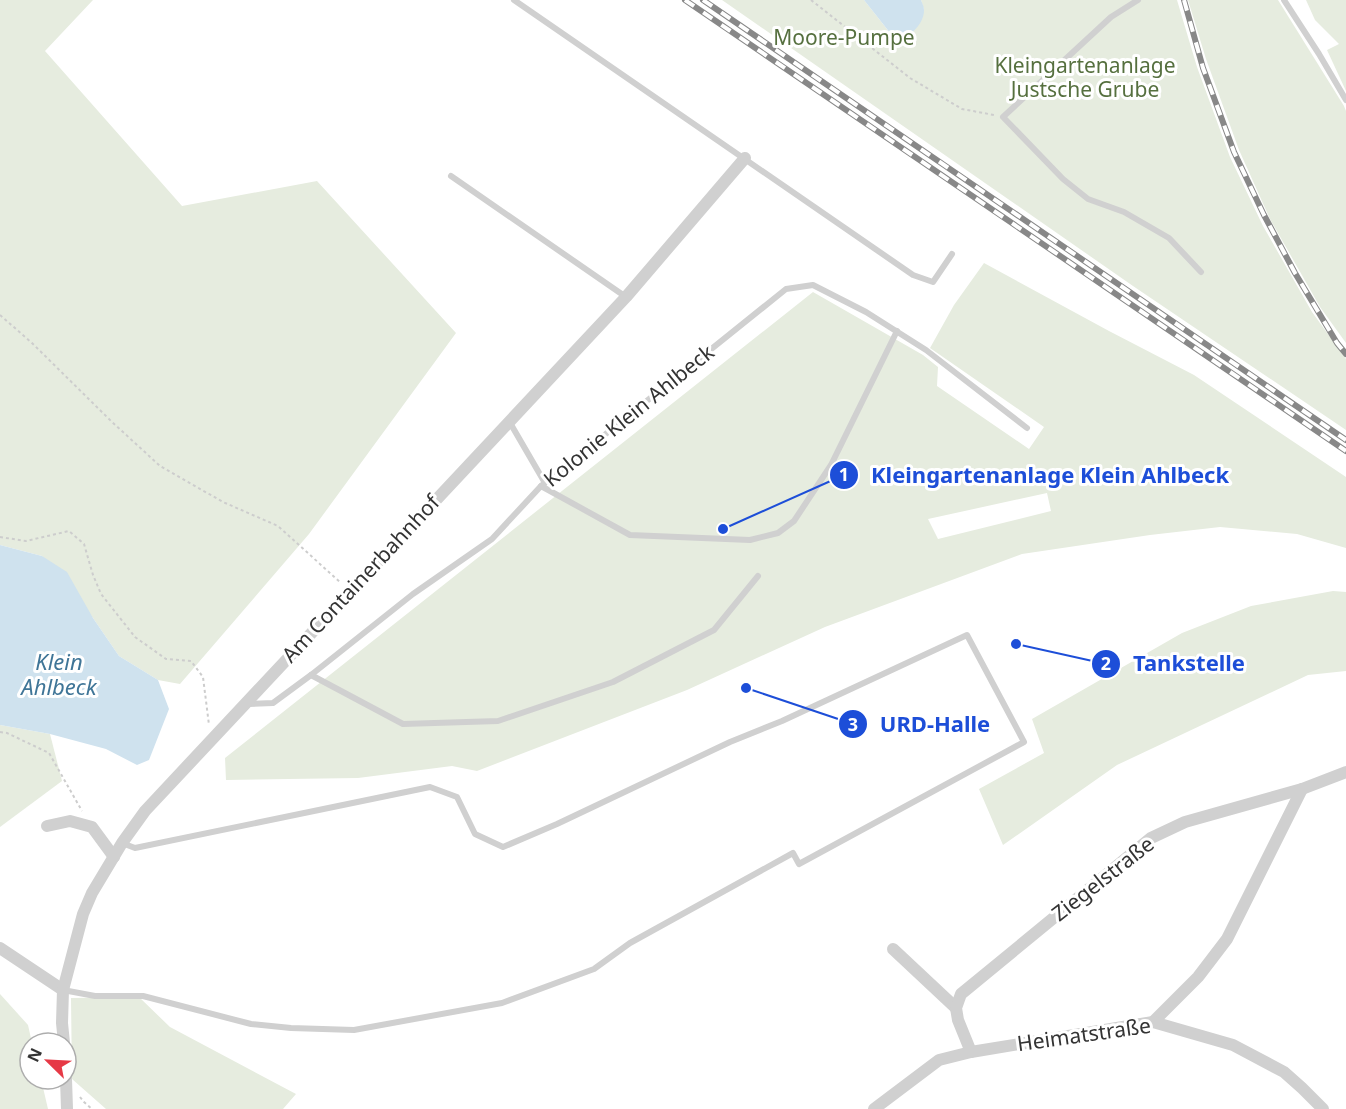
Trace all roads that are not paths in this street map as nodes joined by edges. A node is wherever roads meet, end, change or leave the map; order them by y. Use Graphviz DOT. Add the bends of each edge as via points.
graph roads {
  1 [pos="514,0"];
  2 [pos="1138,0"];
  3 [pos="1284,0"];
  4 [pos="1346,100"];
  5 [pos="745,158"];
  6 [pos="451,176"];
  7 [pos="952,254"];
  8 [pos="1201,272"];
  9 [pos="626,297"];
  10 [pos="897,331"];
  11 [pos="509,420"];
  12 [pos="1027,428"];
  13 [pos="543,485"];
  14 [pos="758,576"];
  15 [pos="311,675"];
  16 [pos="244,704"];
  17 [pos="1346,772"];
  18 [pos="1302,789"];
  19 [pos="47,826"];
  20 [pos="122,843"];
  21 [pos="114,857"];
  22 [pos="0,948"];
  23 [pos="893,949"];
  24 [pos="63,990"];
  25 [pos="956,1008"];
  26 [pos="1153,1022"];
  27 [pos="63,1031"];
  28 [pos="971,1052"];
  29 [pos="66,1091"];
  30 [pos="67,1109"];
  31 [pos="874,1109"];
  32 [pos="1323,1109"];
  1 -- 5 [label="lane"];
  2 -- 8 [label="lane" via="1112,17 1003,117 1088,199 1124,212 1169,238"];
  3 -- 4 [label="lane"];
  5 -- 7 [label="lane" via="913,275 933,282"];
  5 -- 9 [label="street, Am Containerbahnhof"];
  6 -- 9 [label="lane"];
  9 -- 11 [label="street, Am Containerbahnhof"];
  10 -- 12 [label="lane, Kolonie Klein Ahlbeck"];
  10 -- 13 [label="lane, Kolonie Klein Ahlbeck" via="813,285 786,290"];
  10 -- 13 [label="lane" via="831,465 794,521 778,533 750,540 630,535"];
  11 -- 13 [label="lane"];
  11 -- 16 [label="street, Am Containerbahnhof"];
  13 -- 15 [label="lane, Kolonie Klein Ahlbeck" via="492,538 413,594"];
  14 -- 15 [label="lane" via="714,630 613,682 498,721 403,724"];
  15 -- 16 [label="lane, Kolonie Klein Ahlbeck" via="273,703"];
  16 -- 20 [label="street, Am Containerbahnhof" via="145,811"];
  17 -- 18 [label="street, Ziegelstraße"];
  18 -- 25 [label="street, Ziegelstraße" via="1185,822 1151,838 961,994"];
  18 -- 26 [label="street" via="1227,939 1198,977"];
  19 -- 21 [label="street" via="70,821 92,827"];
  20 -- 21 [label="street, Am Containerbahnhof"];
  20 -- 24 [label="lane" via="135,848 430,788 457,797 475,834 503,847 967,635 1024,742 799,864 793,853 630,943 594,969 502,1003 354,1030 250,1024 143,996 95,996"];
  21 -- 24 [label="street, Am Containerbahnhof" via="83,914"];
  22 -- 24 [label="street"];
  23 -- 25 [label="street"];
  24 -- 27 [label="street, Am Containerbahnhof"];
  25 -- 28 [label="street"];
  26 -- 28 [label="street, Heimatstraße"];
  26 -- 32 [label="street, Heimatstraße" via="1233,1045 1284,1072"];
  28 -- 31 [label="street, Heimatstraße" via="939,1060"];
  29 -- 30 [label="street"];
}
